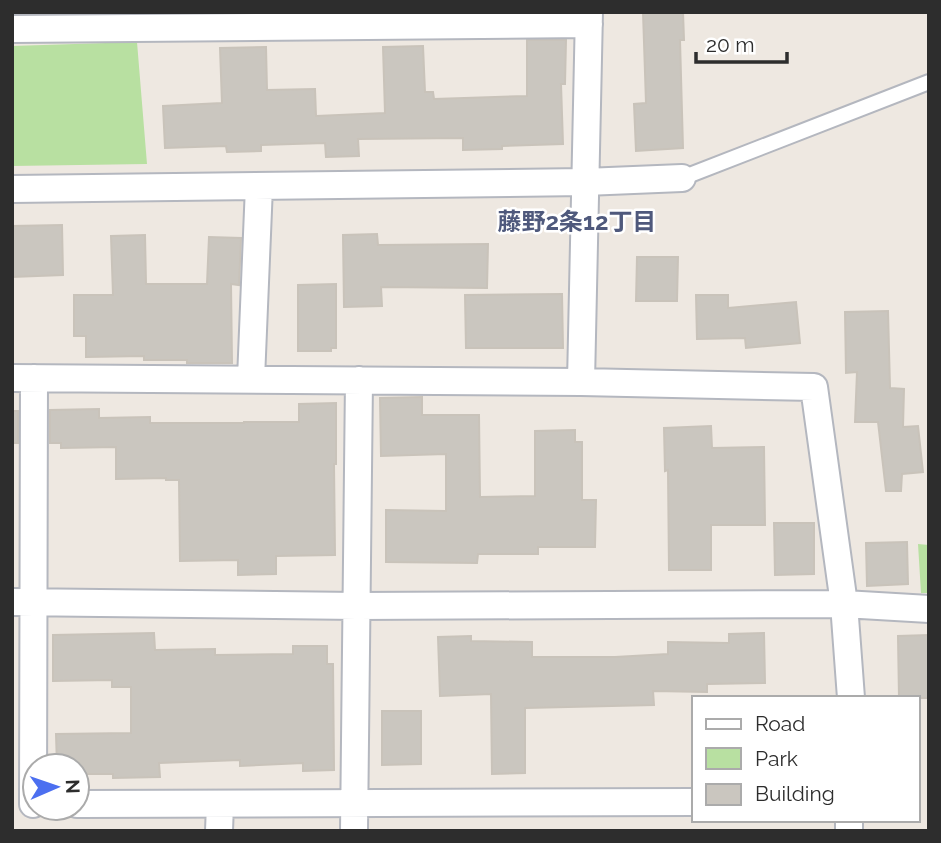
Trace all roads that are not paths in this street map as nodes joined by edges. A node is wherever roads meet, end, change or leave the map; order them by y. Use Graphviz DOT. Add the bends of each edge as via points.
graph roads {
  1 [pos="589,18"];
  2 [pos="397,19"];
  3 [pos="192,20"];
  4 [pos="12,29"];
  5 [pos="929,82"];
  6 [pos="682,178"];
  7 [pos="586,183"];
  8 [pos="259,186"];
  9 [pos="12,189"];
  10 [pos="23,378"];
  11 [pos="251,379"];
  12 [pos="359,380"];
  13 [pos="581,382"];
  14 [pos="23,602"];
  15 [pos="844,604"];
  16 [pos="357,606"];
  17 [pos="929,610"];
  18 [pos="851,696"];
  19 [pos="26,752"];
  20 [pos="692,802"];
  21 [pos="91,804"];
  22 [pos="220,804"];
  23 [pos="354,804"];
  24 [pos="219,831"];
  25 [pos="354,831"];
  1 -- 2 [label="street"];
  1 -- 7 [label="street"];
  2 -- 3 [label="street"];
  3 -- 4 [label="street"];
  5 -- 6 [label="lane"];
  6 -- 7 [label="street"];
  7 -- 8 [label="street"];
  7 -- 13 [label="street"];
  8 -- 9 [label="street"];
  8 -- 11 [label="street"];
  10 -- 11 [label="street"];
  10 -- 14 [label="street"];
  11 -- 12 [label="street"];
  12 -- 13 [label="street"];
  12 -- 16 [label="street"];
  13 -- 15 [label="street" via="814,387"];
  14 -- 16 [label="street"];
  14 -- 19 [label="street"];
  15 -- 16 [label="street"];
  15 -- 17 [label="street"];
  15 -- 18 [label="street"];
  16 -- 23 [label="street"];
  20 -- 23 [label="street"];
  21 -- 22 [label="street"];
  22 -- 23 [label="street"];
  22 -- 24 [label="street"];
  23 -- 25 [label="street"];
}
